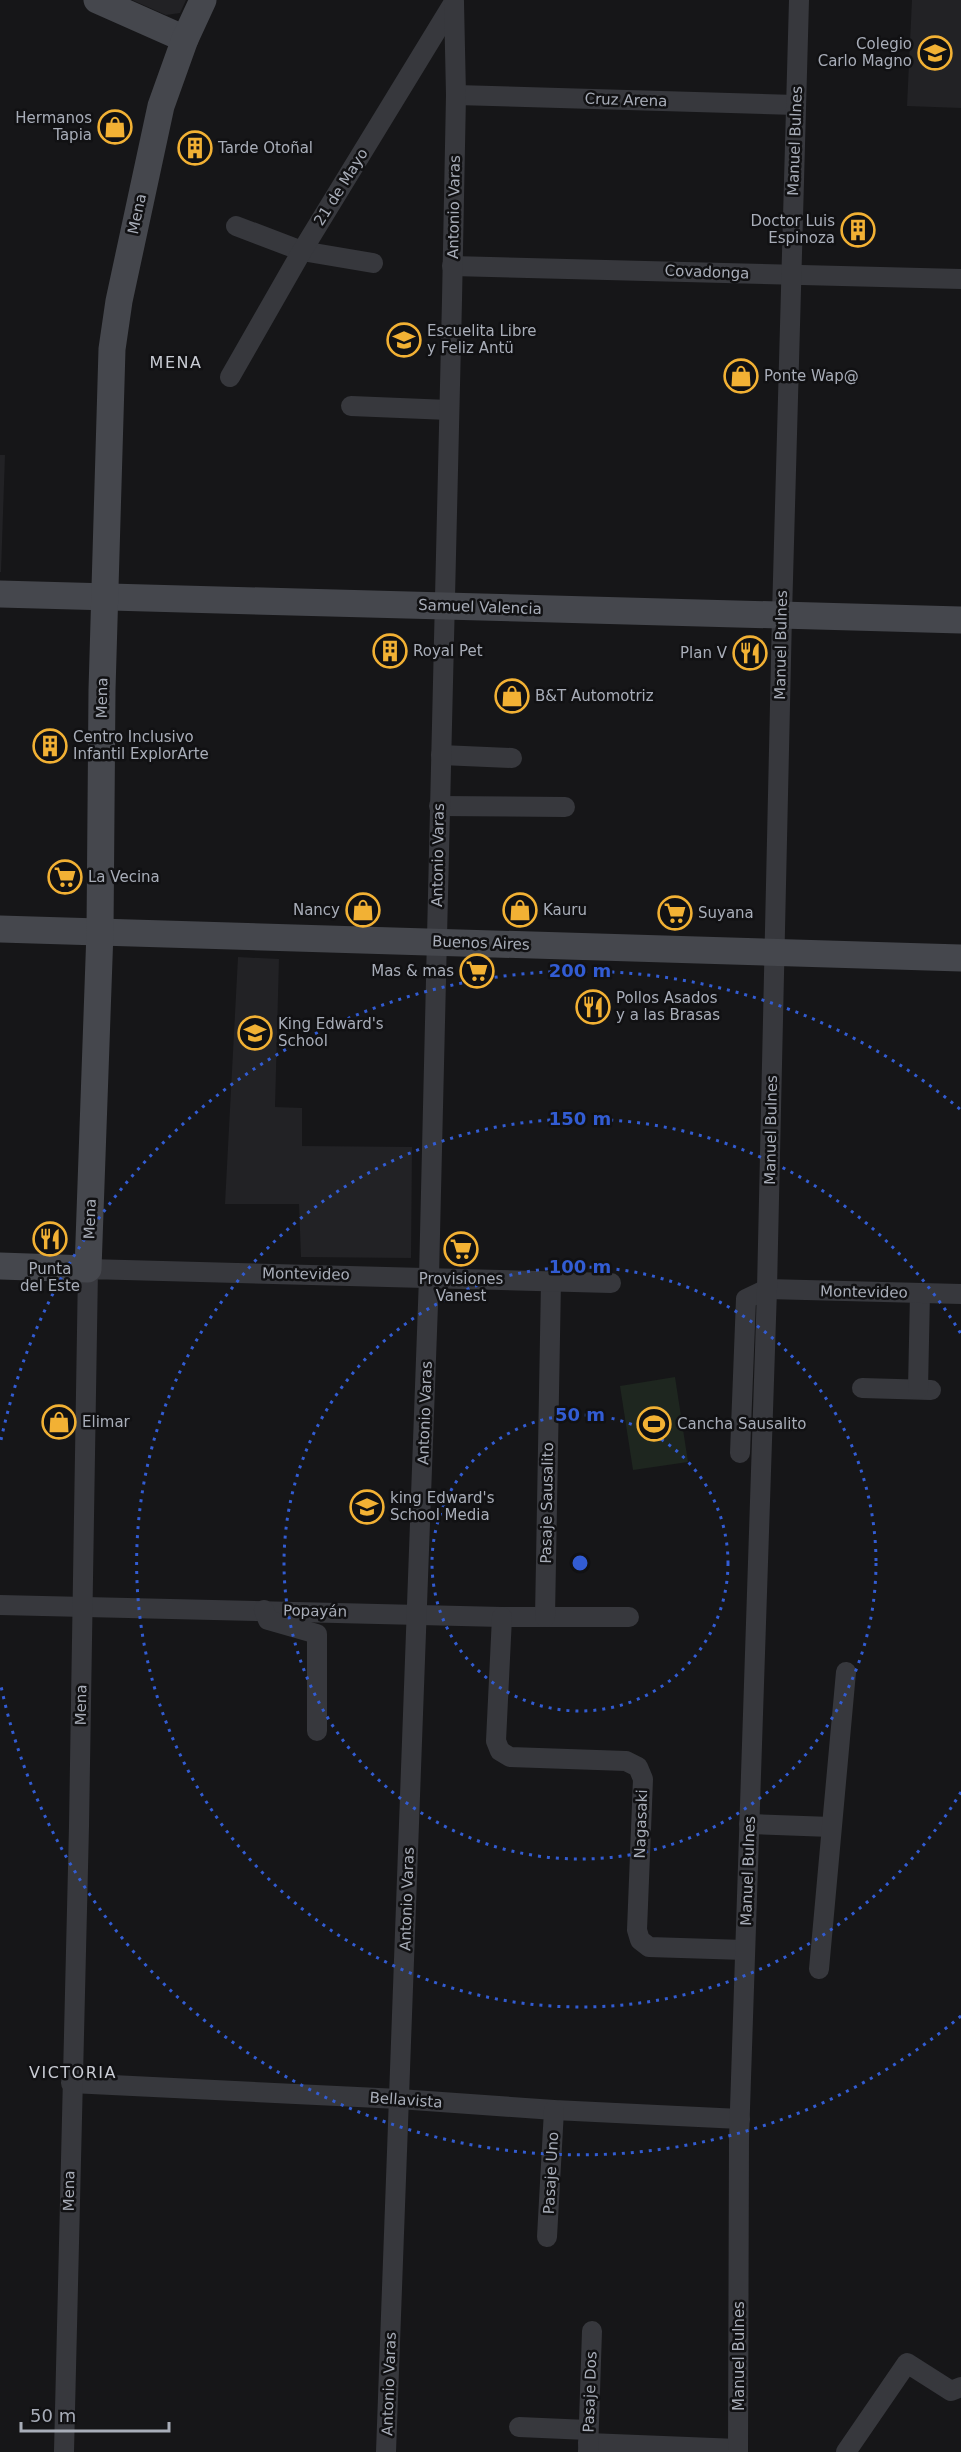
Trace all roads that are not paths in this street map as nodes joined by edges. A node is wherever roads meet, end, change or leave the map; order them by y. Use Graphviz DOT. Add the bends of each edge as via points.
graph roads {
  1 [pos="96,0"];
  2 [pos="203,0"];
  3 [pos="799,0"];
  4 [pos="455,2"];
  5 [pos="186,39"];
  6 [pos="456,95"];
  7 [pos="796,105"];
  8 [pos="236,226"];
  9 [pos="302,251"];
  10 [pos="373,263"];
  11 [pos="452,266"];
  12 [pos="791,274"];
  13 [pos="961,279"];
  14 [pos="230,377"];
  15 [pos="351,406"];
  16 [pos="449,410"];
  17 [pos="0,594"];
  18 [pos="105,597"];
  19 [pos="444,606"];
  20 [pos="782,615"];
  21 [pos="961,620"];
  22 [pos="441,755"];
  23 [pos="512,758"];
  24 [pos="440,806"];
  25 [pos="566,807"];
  26 [pos="0,929"];
  27 [pos="100,931"];
  28 [pos="437,941"];
  29 [pos="775,953"];
  30 [pos="961,958"];
  31 [pos="0,1266"];
  32 [pos="88,1269"];
  33 [pos="429,1277"];
  34 [pos="550,1281"];
  35 [pos="611,1283"];
  36 [pos="767,1289"];
  37 [pos="920,1293"];
  38 [pos="961,1294"];
  39 [pos="862,1388"];
  40 [pos="740,1453"];
  41 [pos="0,1605"];
  42 [pos="82,1608"];
  43 [pos="264,1610"];
  44 [pos="418,1614"];
  45 [pos="502,1617"];
  46 [pos="545,1617"];
  47 [pos="629,1617"];
  48 [pos="846,1672"];
  49 [pos="317,1731"];
  50 [pos="750,1824"];
  51 [pos="831,1827"];
  52 [pos="745,1950"];
  53 [pos="819,1969"];
  54 [pos="71,2083"];
  55 [pos="399,2099"];
  56 [pos="554,2110"];
  57 [pos="740,2119"];
  58 [pos="548,2237"];
  59 [pos="592,2331"];
  60 [pos="961,2387"];
  61 [pos="519,2427"];
  62 [pos="588,2442"];
  63 [pos="738,2450"];
  64 [pos="64,2452"];
  65 [pos="386,2452"];
  66 [pos="846,2452"];
  1 -- 5 [label="street"];
  2 -- 5 [label="street, Mena"];
  3 -- 7 [label="street, Manuel Bulnes"];
  4 -- 6 [label="street, Antonio Varas"];
  4 -- 9 [label="street, 21 de Mayo"];
  5 -- 18 [label="street, Mena" via="161,106 119,301 112,350"];
  6 -- 7 [label="street, Cruz Arena"];
  6 -- 11 [label="street, Antonio Varas"];
  7 -- 12 [label="street, Manuel Bulnes"];
  8 -- 9 [label="street"];
  9 -- 10 [label="street"];
  9 -- 14 [label="street, 21 de Mayo"];
  11 -- 12 [label="street, Covadonga"];
  11 -- 16 [label="street, Antonio Varas"];
  12 -- 13 [label="street, Covadonga"];
  12 -- 20 [label="street, Manuel Bulnes"];
  15 -- 16 [label="street"];
  16 -- 19 [label="street, Antonio Varas"];
  17 -- 18 [label="street, Samuel Valencia"];
  18 -- 19 [label="street, Samuel Valencia"];
  18 -- 27 [label="street, Mena"];
  19 -- 20 [label="street, Samuel Valencia"];
  19 -- 22 [label="street, Antonio Varas"];
  20 -- 21 [label="street, Samuel Valencia"];
  20 -- 29 [label="street, Manuel Bulnes"];
  22 -- 23 [label="street"];
  22 -- 24 [label="street, Antonio Varas"];
  24 -- 25 [label="street"];
  24 -- 28 [label="street, Antonio Varas"];
  26 -- 27 [label="street, Buenos Aires"];
  27 -- 28 [label="street, Buenos Aires"];
  27 -- 32 [label="street, Mena"];
  28 -- 29 [label="street, Buenos Aires"];
  28 -- 33 [label="street, Antonio Varas"];
  29 -- 30 [label="street, Buenos Aires"];
  29 -- 36 [label="street, Manuel Bulnes"];
  31 -- 32 [label="street, Montevideo"];
  32 -- 33 [label="street, Montevideo"];
  32 -- 42 [label="street, Mena"];
  33 -- 34 [label="street, Montevideo"];
  33 -- 44 [label="street, Antonio Varas"];
  34 -- 35 [label="street, Montevideo"];
  34 -- 46 [label="street, Pasaje Sausalito"];
  36 -- 37 [label="street, Montevideo"];
  36 -- 40 [label="street" via="746,1299"];
  36 -- 50 [label="street, Manuel Bulnes"];
  37 -- 38 [label="street, Montevideo"];
  37 -- 39 [label="street" via="924,1390"];
  41 -- 42 [label="street, Popayán"];
  42 -- 43 [label="street, Popayán"];
  42 -- 54 [label="street, Mena"];
  43 -- 44 [label="street, Popayán"];
  43 -- 49 [label="street" via="268,1620 317,1634"];
  44 -- 45 [label="street, Popayán"];
  44 -- 55 [label="street, Antonio Varas"];
  45 -- 46 [label="street, Popayán"];
  45 -- 52 [label="street, Nagasaki" via="496,1741 500,1751 510,1756 626,1761 638,1767 643,1779 639,1940 650,1947"];
  46 -- 47 [label="street, Popayán"];
  48 -- 51 [label="street"];
  50 -- 51 [label="street"];
  50 -- 52 [label="street, Manuel Bulnes"];
  51 -- 53 [label="street"];
  52 -- 57 [label="street, Manuel Bulnes"];
  54 -- 55 [label="street, Bellavista"];
  54 -- 64 [label="street, Mena"];
  55 -- 56 [label="street, Bellavista"];
  55 -- 65 [label="street, Antonio Varas"];
  56 -- 57 [label="street, Bellavista"];
  56 -- 58 [label="street, Pasaje Uno"];
  57 -- 63 [label="street, Manuel Bulnes"];
  59 -- 62 [label="street, Pasaje Dos"];
  60 -- 66 [label="street" via="951,2391 907,2363"];
  61 -- 62 [label="street"];
  62 -- 63 [label="street"];
}
